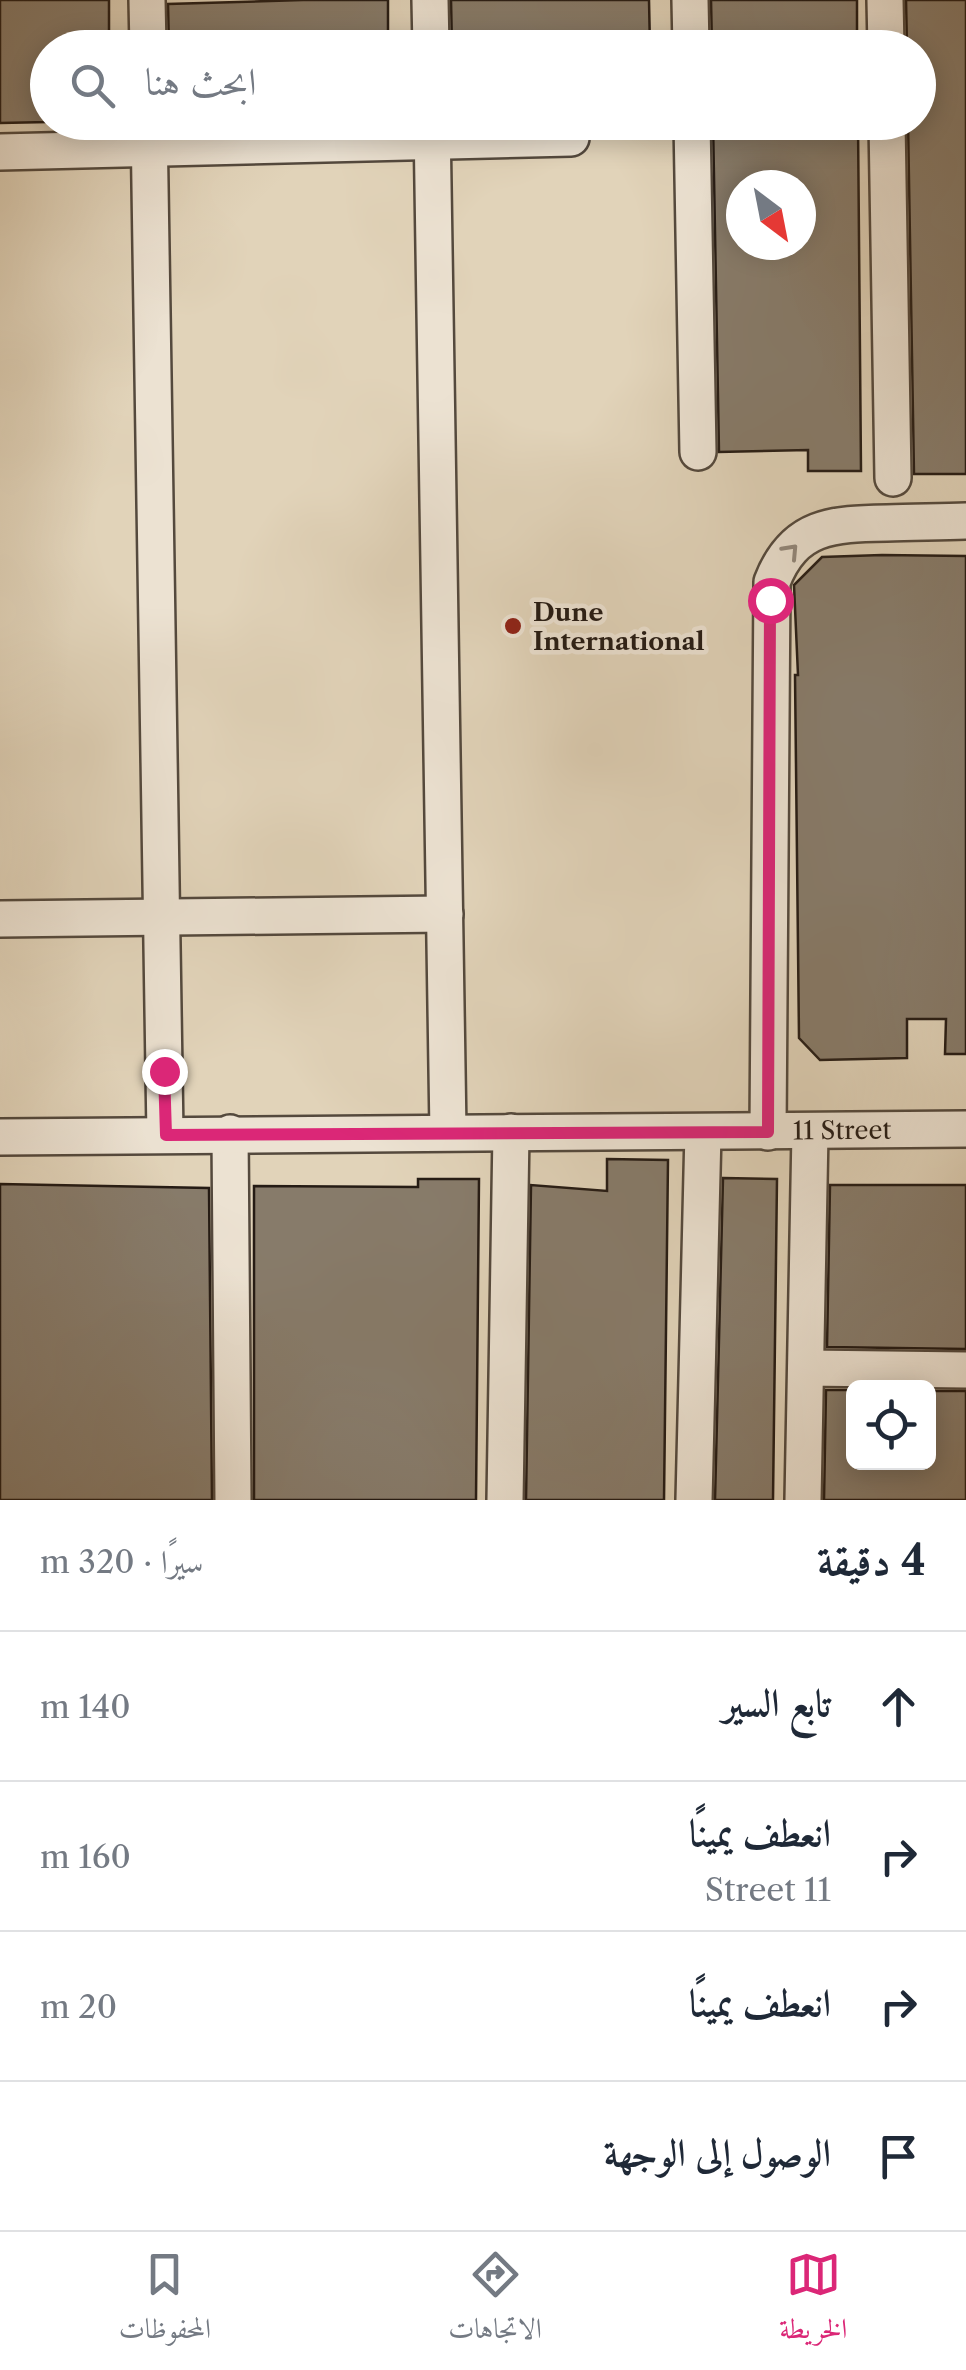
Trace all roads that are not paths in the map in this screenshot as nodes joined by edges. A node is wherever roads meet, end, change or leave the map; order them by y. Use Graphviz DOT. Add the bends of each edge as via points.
graph roads {
  1 [pos="147,0"];
  2 [pos="430,0"];
  3 [pos="690,0"];
  4 [pos="885,0"];
  5 [pos="148,30"];
  6 [pos="431,30"];
  7 [pos="691,30"];
  8 [pos="886,30"];
  9 [pos="119,140"];
  10 [pos="149,140"];
  11 [pos="433,140"];
  12 [pos="692,140"];
  13 [pos="887,140"];
  14 [pos="0,152"];
  15 [pos="698,452"];
  16 [pos="893,478"];
  17 [pos="966,522"];
  18 [pos="445,914"];
  19 [pos="162,918"];
  20 [pos="0,919"];
  21 [pos="966,1129"];
  22 [pos="448,1132"];
  23 [pos="511,1132"];
  24 [pos="703,1132"];
  25 [pos="768,1132"];
  26 [pos="810,1132"];
  27 [pos="230,1133"];
  28 [pos="166,1135"];
  29 [pos="0,1137"];
  30 [pos="806,1368"];
  31 [pos="966,1370"];
  32 [pos="233,1500"];
  33 [pos="505,1500"];
  34 [pos="694,1500"];
  35 [pos="804,1500"];
  1 -- 5 [label="street"];
  2 -- 6 [label="street"];
  3 -- 7 [label="street"];
  4 -- 8 [label="street"];
  9 -- 14 [label="street"];
  10 -- 19 [label="street"];
  11 -- 18 [label="street"];
  12 -- 15 [label="street"];
  13 -- 16 [label="street"];
  25 -- 17 [label="street, one-way" via="772,582 788,551 818,530"];
  18 -- 19 [label="street"];
  18 -- 22 [label="street"];
  19 -- 20 [label="street"];
  19 -- 28 [label="street"];
  21 -- 26 [label="street, 11 Street"];
  22 -- 23 [label="street, 11 Street"];
  22 -- 27 [label="street, 11 Street"];
  23 -- 24 [label="street, 11 Street"];
  23 -- 33 [label="street"];
  24 -- 25 [label="street, 11 Street"];
  24 -- 34 [label="street"];
  25 -- 26 [label="street, 11 Street"];
  26 -- 30 [label="street"];
  27 -- 28 [label="street, 11 Street"];
  27 -- 32 [label="street"];
  28 -- 29 [label="street, 11 Street"];
  30 -- 31 [label="street"];
  30 -- 35 [label="street"];
}
